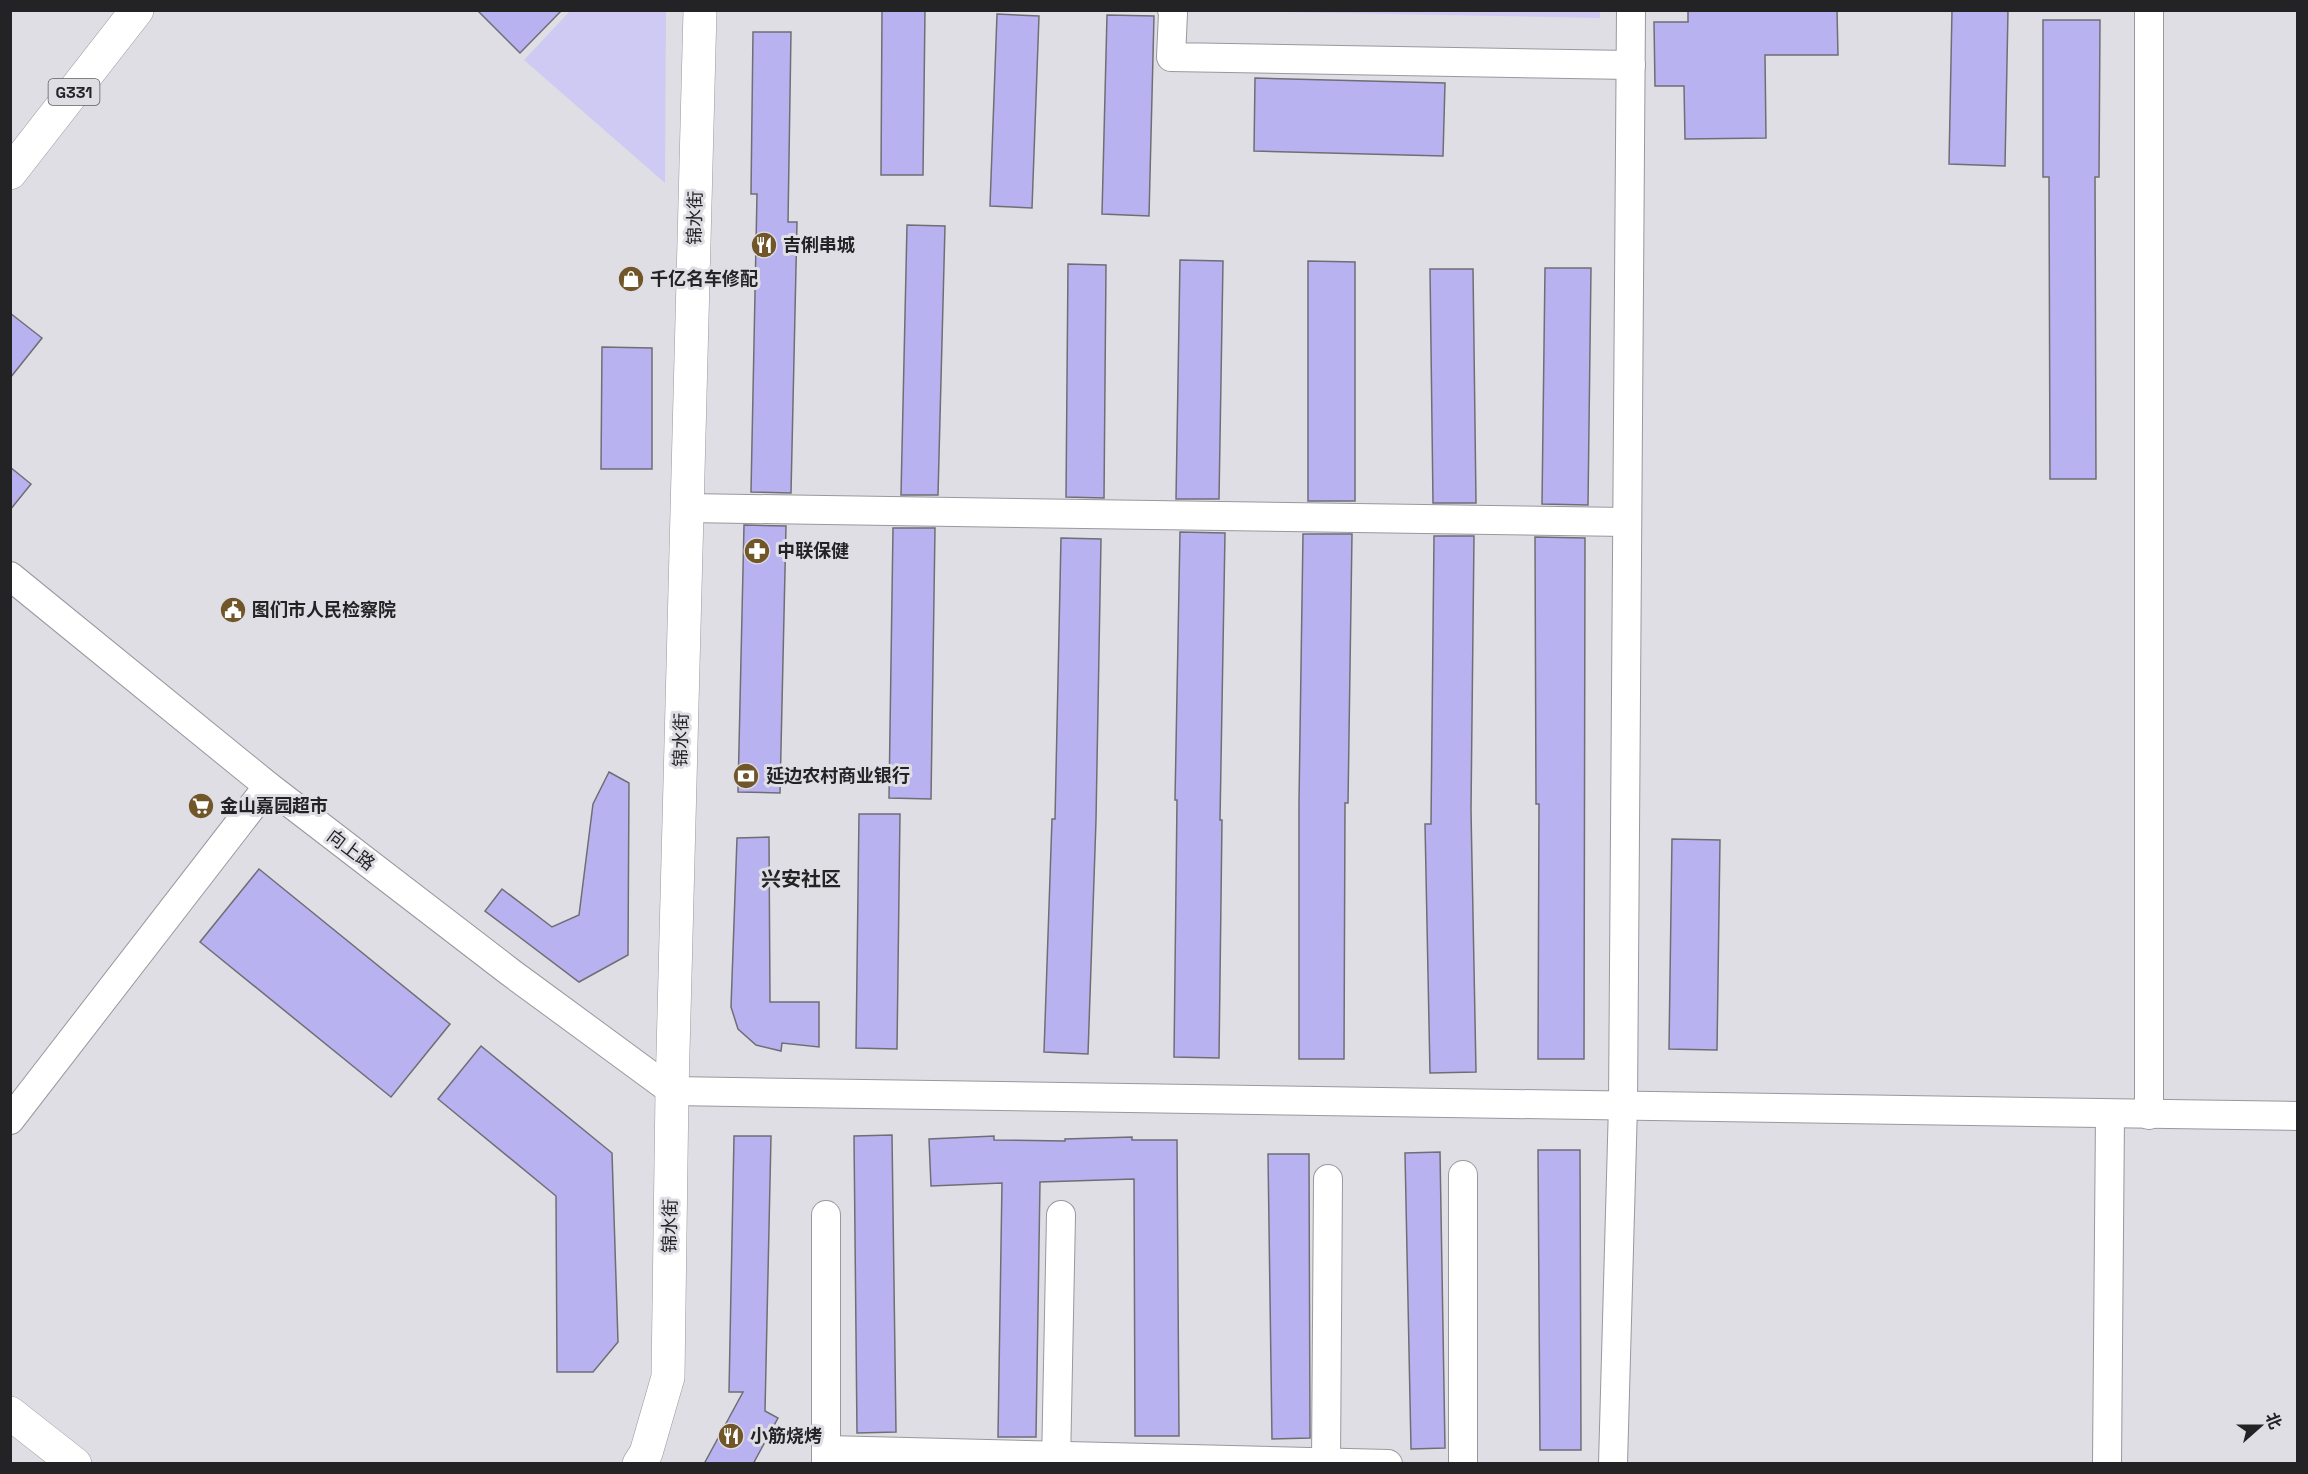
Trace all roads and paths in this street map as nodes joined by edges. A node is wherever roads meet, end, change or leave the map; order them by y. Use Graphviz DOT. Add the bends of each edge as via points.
graph roads {
  1 [pos="137,10"];
  2 [pos="700,10"];
  3 [pos="1172,10"];
  4 [pos="1631,10"];
  5 [pos="2149,10"];
  6 [pos="1631,65"];
  7 [pos="10,173"];
  8 [pos="687,508"];
  9 [pos="1628,522"];
  10 [pos="10,576"];
  11 [pos="268,786"];
  12 [pos="672,1091"];
  13 [pos="1623,1105"];
  14 [pos="2110,1114"];
  15 [pos="2150,1115"];
  16 [pos="2298,1116"];
  17 [pos="10,1120"];
  18 [pos="1463,1175"];
  19 [pos="1328,1179"];
  20 [pos="826,1215"];
  21 [pos="1061,1215"];
  22 [pos="10,1413"];
  23 [pos="826,1457"];
  24 [pos="1056,1459"];
  25 [pos="1326,1463"];
  26 [pos="75,1464"];
  27 [pos="639,1464"];
  28 [pos="1388,1464"];
  29 [pos="1463,1464"];
  30 [pos="1613,1464"];
  31 [pos="2107,1464"];
  1 -- 7 [label="main road, G331"];
  2 -- 8 [label="main road, 锦水街"];
  3 -- 6 [label="street" via="1171,57"];
  4 -- 6 [label="street"];
  5 -- 15 [label="street"];
  6 -- 9 [label="street"];
  8 -- 9 [label="street"];
  8 -- 12 [label="main road, 锦水街"];
  9 -- 13 [label="street"];
  10 -- 11 [label="street, 向上路"];
  11 -- 12 [label="street, 向上路"];
  11 -- 17 [label="street"];
  12 -- 13 [label="street"];
  12 -- 27 [label="main road, 锦水街" via="668,1377 646,1453"];
  13 -- 14 [label="street"];
  13 -- 30 [label="street"];
  14 -- 15 [label="street"];
  14 -- 31 [label="street"];
  15 -- 16 [label="street"];
  18 -- 29 [label="street"];
  19 -- 25 [label="street"];
  20 -- 23 [label="street"];
  21 -- 24 [label="street"];
  22 -- 26 [label="main road"];
  23 -- 24 [label="street"];
  24 -- 25 [label="street"];
  25 -- 28 [label="street"];
}
